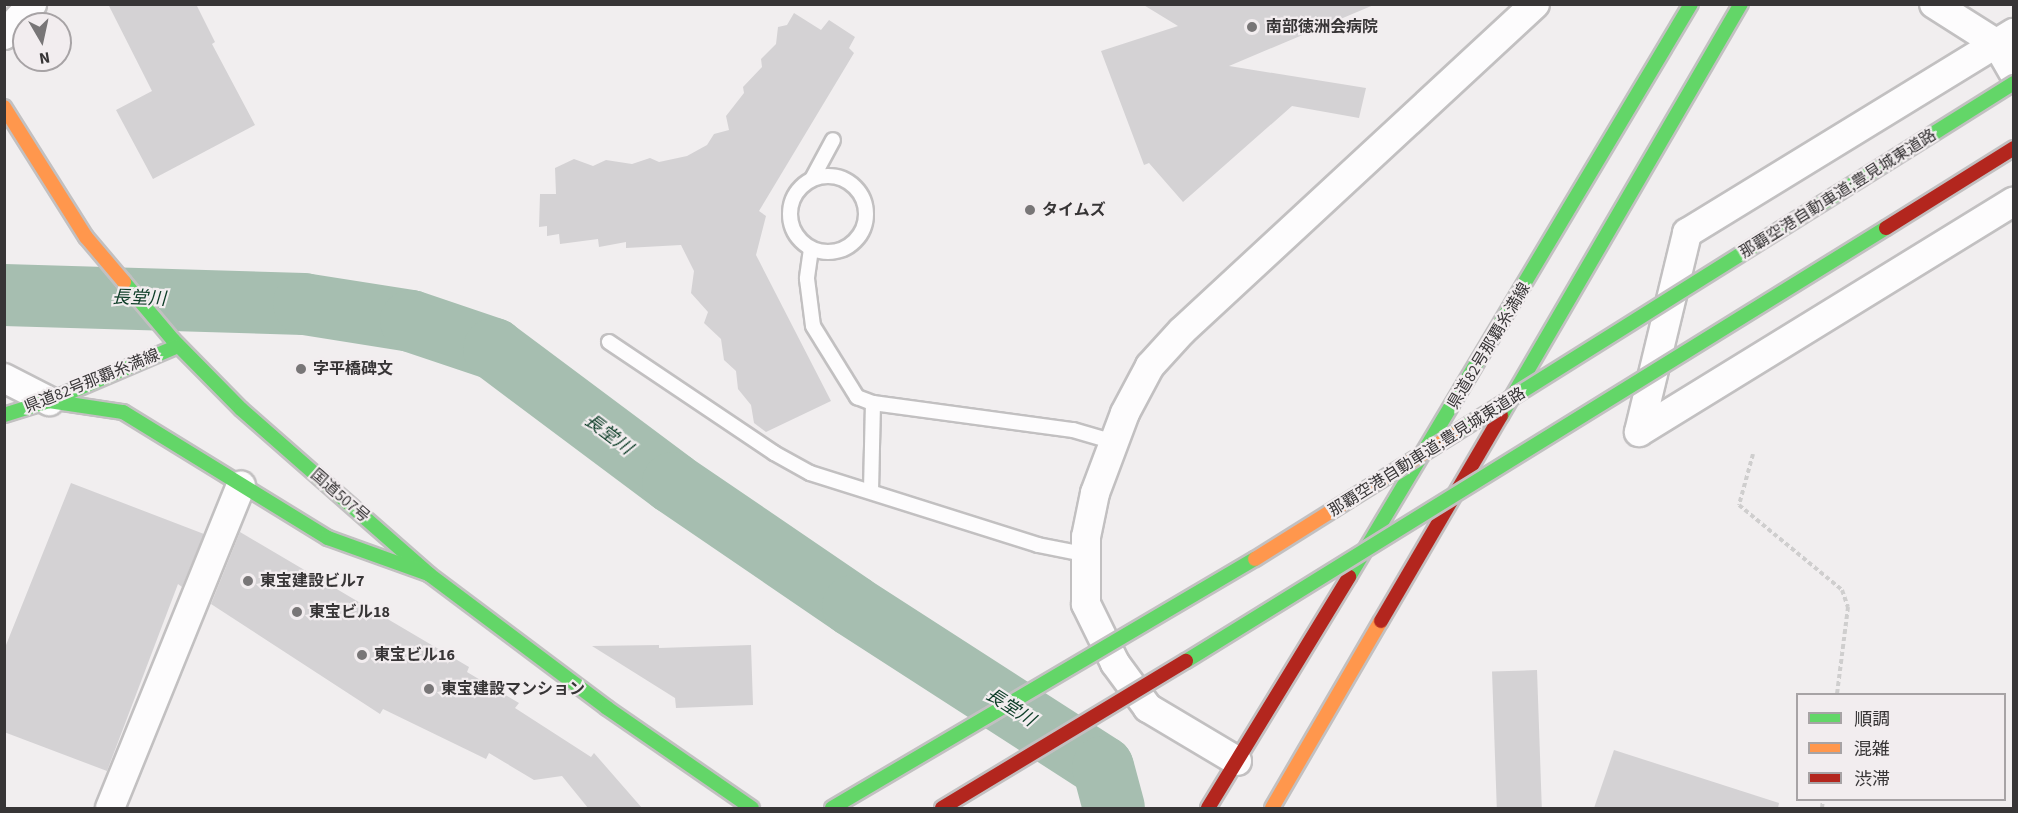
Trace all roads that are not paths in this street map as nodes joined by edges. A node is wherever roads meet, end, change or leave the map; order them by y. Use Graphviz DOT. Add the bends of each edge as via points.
graph roads {
  1 [pos="32,4"];
  2 [pos="1535,4"];
  3 [pos="1691,4"];
  4 [pos="1741,4"];
  5 [pos="1934,4"];
  6 [pos="4,34"];
  7 [pos="2005,38"];
  8 [pos="2013,73"];
  9 [pos="2013,82"];
  10 [pos="4,106"];
  11 [pos="833,140"];
  12 [pos="2013,148"];
  13 [pos="812,179"];
  14 [pos="2013,201"];
  15 [pos="811,249"];
  16 [pos="609,342"];
  17 [pos="176,343"];
  18 [pos="4,378"];
  19 [pos="50,401"];
  20 [pos="873,403"];
  21 [pos="4,415"];
  22 [pos="1114,442"];
  23 [pos="241,486"];
  24 [pos="871,491"];
  25 [pos="1084,554"];
  26 [pos="430,575"];
  27 [pos="1237,761"];
  28 [pos="1210,806"];
  29 [pos="110,808"];
  30 [pos="752,808"];
  31 [pos="832,808"];
  32 [pos="942,808"];
  33 [pos="1272,808"];
  1 -- 6 [label="street"];
  2 -- 22 [label="street" via="1182,332 1150,366"];
  3 -- 27 [label="main road, 県道82号那覇糸満線" via="1462,393"];
  4 -- 33 [label="main road"];
  5 -- 7 [label="street"];
  7 -- 8 [label="street"];
  7 -- 14 [label="street" via="1687,233 1640,432"];
  9 -- 31 [label="main road, 那覇空港自動車道;豊見城東道路, bridge" via="1268,552"];
  10 -- 17 [label="main road, 国道507号" via="86,237"];
  11 -- 13 [label="lane"];
  12 -- 32 [label="main road, bridge" via="1316,583"];
  13 -- 15 [label="lane" via="794,196 789,214 793,232"];
  13 -- 15 [label="lane" via="836,176 847,181 864,200 866,213 864,226 849,246 824,252"];
  15 -- 20 [label="lane" via="807,279 813,326 857,397"];
  16 -- 24 [label="lane" via="774,453 810,473"];
  17 -- 19 [label="main road, 県道82号那覇糸満線"];
  17 -- 26 [label="main road, 国道507号" via="241,409"];
  18 -- 19 [label="street"];
  19 -- 21 [label="main road, 県道82号那覇糸満線"];
  19 -- 23 [label="main road" via="123,412 148,424"];
  20 -- 22 [label="lane" via="1073,430"];
  20 -- 24 [label="lane"];
  22 -- 25 [label="street" via="1095,493"];
  23 -- 26 [label="main road" via="328,538"];
  23 -- 29 [label="street"];
  24 -- 25 [label="lane" via="1038,545"];
  25 -- 27 [label="street" via="1086,604 1115,663 1148,708"];
  26 -- 30 [label="main road, 国道507号" via="607,708"];
  27 -- 28 [label="main road, 県道82号那覇糸満線"];
}
